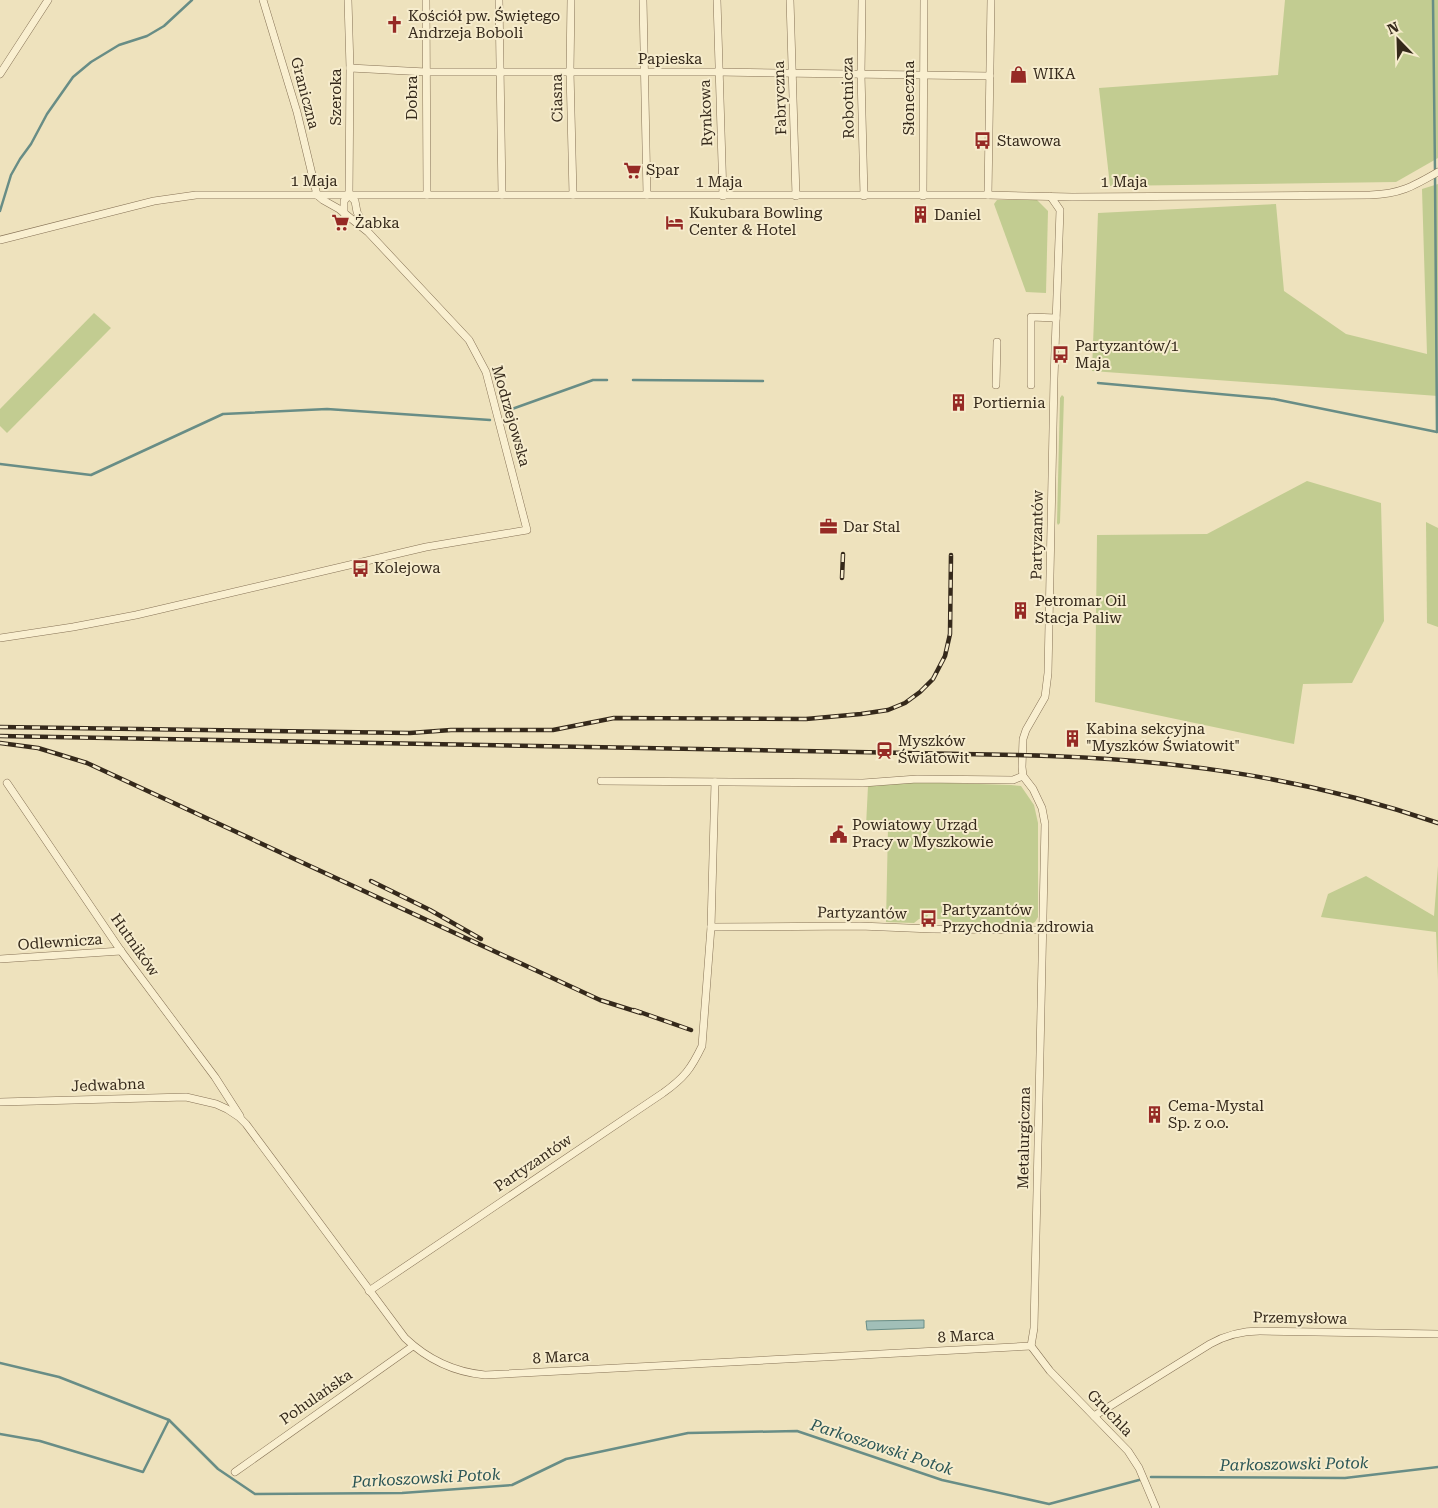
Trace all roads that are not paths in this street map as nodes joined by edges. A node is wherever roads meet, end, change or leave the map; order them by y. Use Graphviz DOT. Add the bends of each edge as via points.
graph roads {
  1 [pos="48,0"];
  2 [pos="263,0"];
  3 [pos="348,0"];
  4 [pos="426,0"];
  5 [pos="499,0"];
  6 [pos="571,0"];
  7 [pos="643,0"];
  8 [pos="717,0"];
  9 [pos="790,0"];
  10 [pos="862,0"];
  11 [pos="924,0"];
  12 [pos="990,0"];
  13 [pos="350,68"];
  14 [pos="500,71"];
  15 [pos="570,71"];
  16 [pos="426,72"];
  17 [pos="718,72"];
  18 [pos="646,73"];
  19 [pos="793,73"];
  20 [pos="0,74"];
  21 [pos="861,74"];
  22 [pos="922,74"];
  23 [pos="990,76"];
  24 [pos="1435,174"];
  25 [pos="317,195"];
  26 [pos="349,195"];
  27 [pos="427,195"];
  28 [pos="502,195"];
  29 [pos="988,195"];
  30 [pos="573,196"];
  31 [pos="647,196"];
  32 [pos="723,196"];
  33 [pos="796,196"];
  34 [pos="864,196"];
  35 [pos="923,196"];
  36 [pos="1051,197"];
  37 [pos="344,213"];
  38 [pos="368,232"];
  39 [pos="0,240"];
  40 [pos="1056,318"];
  41 [pos="997,342"];
  42 [pos="996,385"];
  43 [pos="1031,385"];
  44 [pos="0,638"];
  45 [pos="1023,776"];
  46 [pos="601,781"];
  47 [pos="715,782"];
  48 [pos="7,783"];
  49 [pos="711,927"];
  50 [pos="1042,930"];
  51 [pos="121,951"];
  52 [pos="0,959"];
  53 [pos="0,1102"];
  54 [pos="216,1104"];
  55 [pos="243,1121"];
  56 [pos="369,1291"];
  57 [pos="1438,1334"];
  58 [pos="413,1346"];
  59 [pos="1031,1346"];
  60 [pos="1094,1416"];
  61 [pos="235,1472"];
  62 [pos="1156,1508"];
  1 -- 20 [label="street"];
  2 -- 25 [label="street, Graniczna"];
  3 -- 13 [label="street, Szeroka"];
  4 -- 16 [label="street, Dobra"];
  5 -- 14 [label="street"];
  6 -- 15 [label="street, Ciasna"];
  7 -- 18 [label="street"];
  8 -- 17 [label="street, Rynkowa"];
  9 -- 19 [label="street, Fabryczna"];
  10 -- 21 [label="street, Robotnicza"];
  11 -- 22 [label="street, Słoneczna"];
  12 -- 23 [label="street"];
  13 -- 16 [label="street, Papieska"];
  13 -- 26 [label="street, Szeroka"];
  14 -- 15 [label="street, Papieska"];
  14 -- 16 [label="street, Papieska"];
  14 -- 28 [label="street"];
  15 -- 18 [label="street, Papieska"];
  15 -- 30 [label="street, Ciasna"];
  16 -- 27 [label="street, Dobra"];
  17 -- 18 [label="street, Papieska"];
  17 -- 19 [label="street, Papieska"];
  17 -- 32 [label="street, Rynkowa"];
  18 -- 31 [label="street"];
  19 -- 21 [label="street, Papieska"];
  19 -- 33 [label="street, Fabryczna"];
  21 -- 22 [label="street, Papieska"];
  21 -- 34 [label="street, Robotnicza"];
  22 -- 23 [label="street, Papieska"];
  22 -- 35 [label="street, Słoneczna"];
  23 -- 29 [label="street"];
  24 -- 36 [label="street, 1 Maja" via="1405,191 1387,194"];
  25 -- 26 [label="street, 1 Maja"];
  25 -- 37 [label="street, Modrzejowska"];
  25 -- 39 [label="street, 1 Maja" via="196,195 154,202"];
  26 -- 27 [label="street, 1 Maja"];
  26 -- 37 [label="street" via="344,201"];
  26 -- 38 [label="street, Modrzejowska" via="355,201"];
  27 -- 28 [label="street, 1 Maja"];
  28 -- 30 [label="street, 1 Maja"];
  29 -- 35 [label="street, 1 Maja"];
  29 -- 36 [label="street, 1 Maja"];
  30 -- 31 [label="street, 1 Maja"];
  31 -- 32 [label="street, 1 Maja"];
  32 -- 33 [label="street, 1 Maja"];
  33 -- 34 [label="street, 1 Maja"];
  34 -- 35 [label="street, 1 Maja"];
  36 -- 40 [label="street, Partyzantów" via="1060,210"];
  37 -- 38 [label="street, Modrzejowska"];
  38 -- 44 [label="street, Modrzejowska" via="469,340 479,356 527,530 426,547 136,615"];
  40 -- 43 [label="street" via="1032,316"];
  40 -- 45 [label="street, Partyzantów" via="1048,673 1045,697 1023,739"];
  41 -- 42 [label="street"];
  45 -- 47 [label="street" via="1013,780 916,779 863,783"];
  45 -- 50 [label="street" via="1042,808 1045,824"];
  46 -- 47 [label="street"];
  47 -- 49 [label="street"];
  48 -- 51 [label="street, Hutników"];
  49 -- 50 [label="street, Partyzantów"];
  49 -- 56 [label="street, Partyzantów" via="702,1046 682,1079"];
  50 -- 59 [label="street, Metalurgiczna" via="1034,1328"];
  51 -- 52 [label="street, Odlewnicza"];
  51 -- 55 [label="street, Hutników" via="215,1077"];
  53 -- 54 [label="street, Jedwabna" via="176,1097"];
  54 -- 55 [label="street, 8 Marca"];
  55 -- 56 [label="street, 8 Marca"];
  56 -- 58 [label="street, 8 Marca"];
  57 -- 60 [label="street, Przemysłowa" via="1260,1331 1228,1335"];
  58 -- 59 [label="street, 8 Marca" via="448,1367 485,1375"];
  58 -- 61 [label="street, Pohulańska"];
  59 -- 60 [label="street, Gruchla" via="1050,1371"];
  60 -- 62 [label="street, Gruchla" via="1135,1461"];
}
